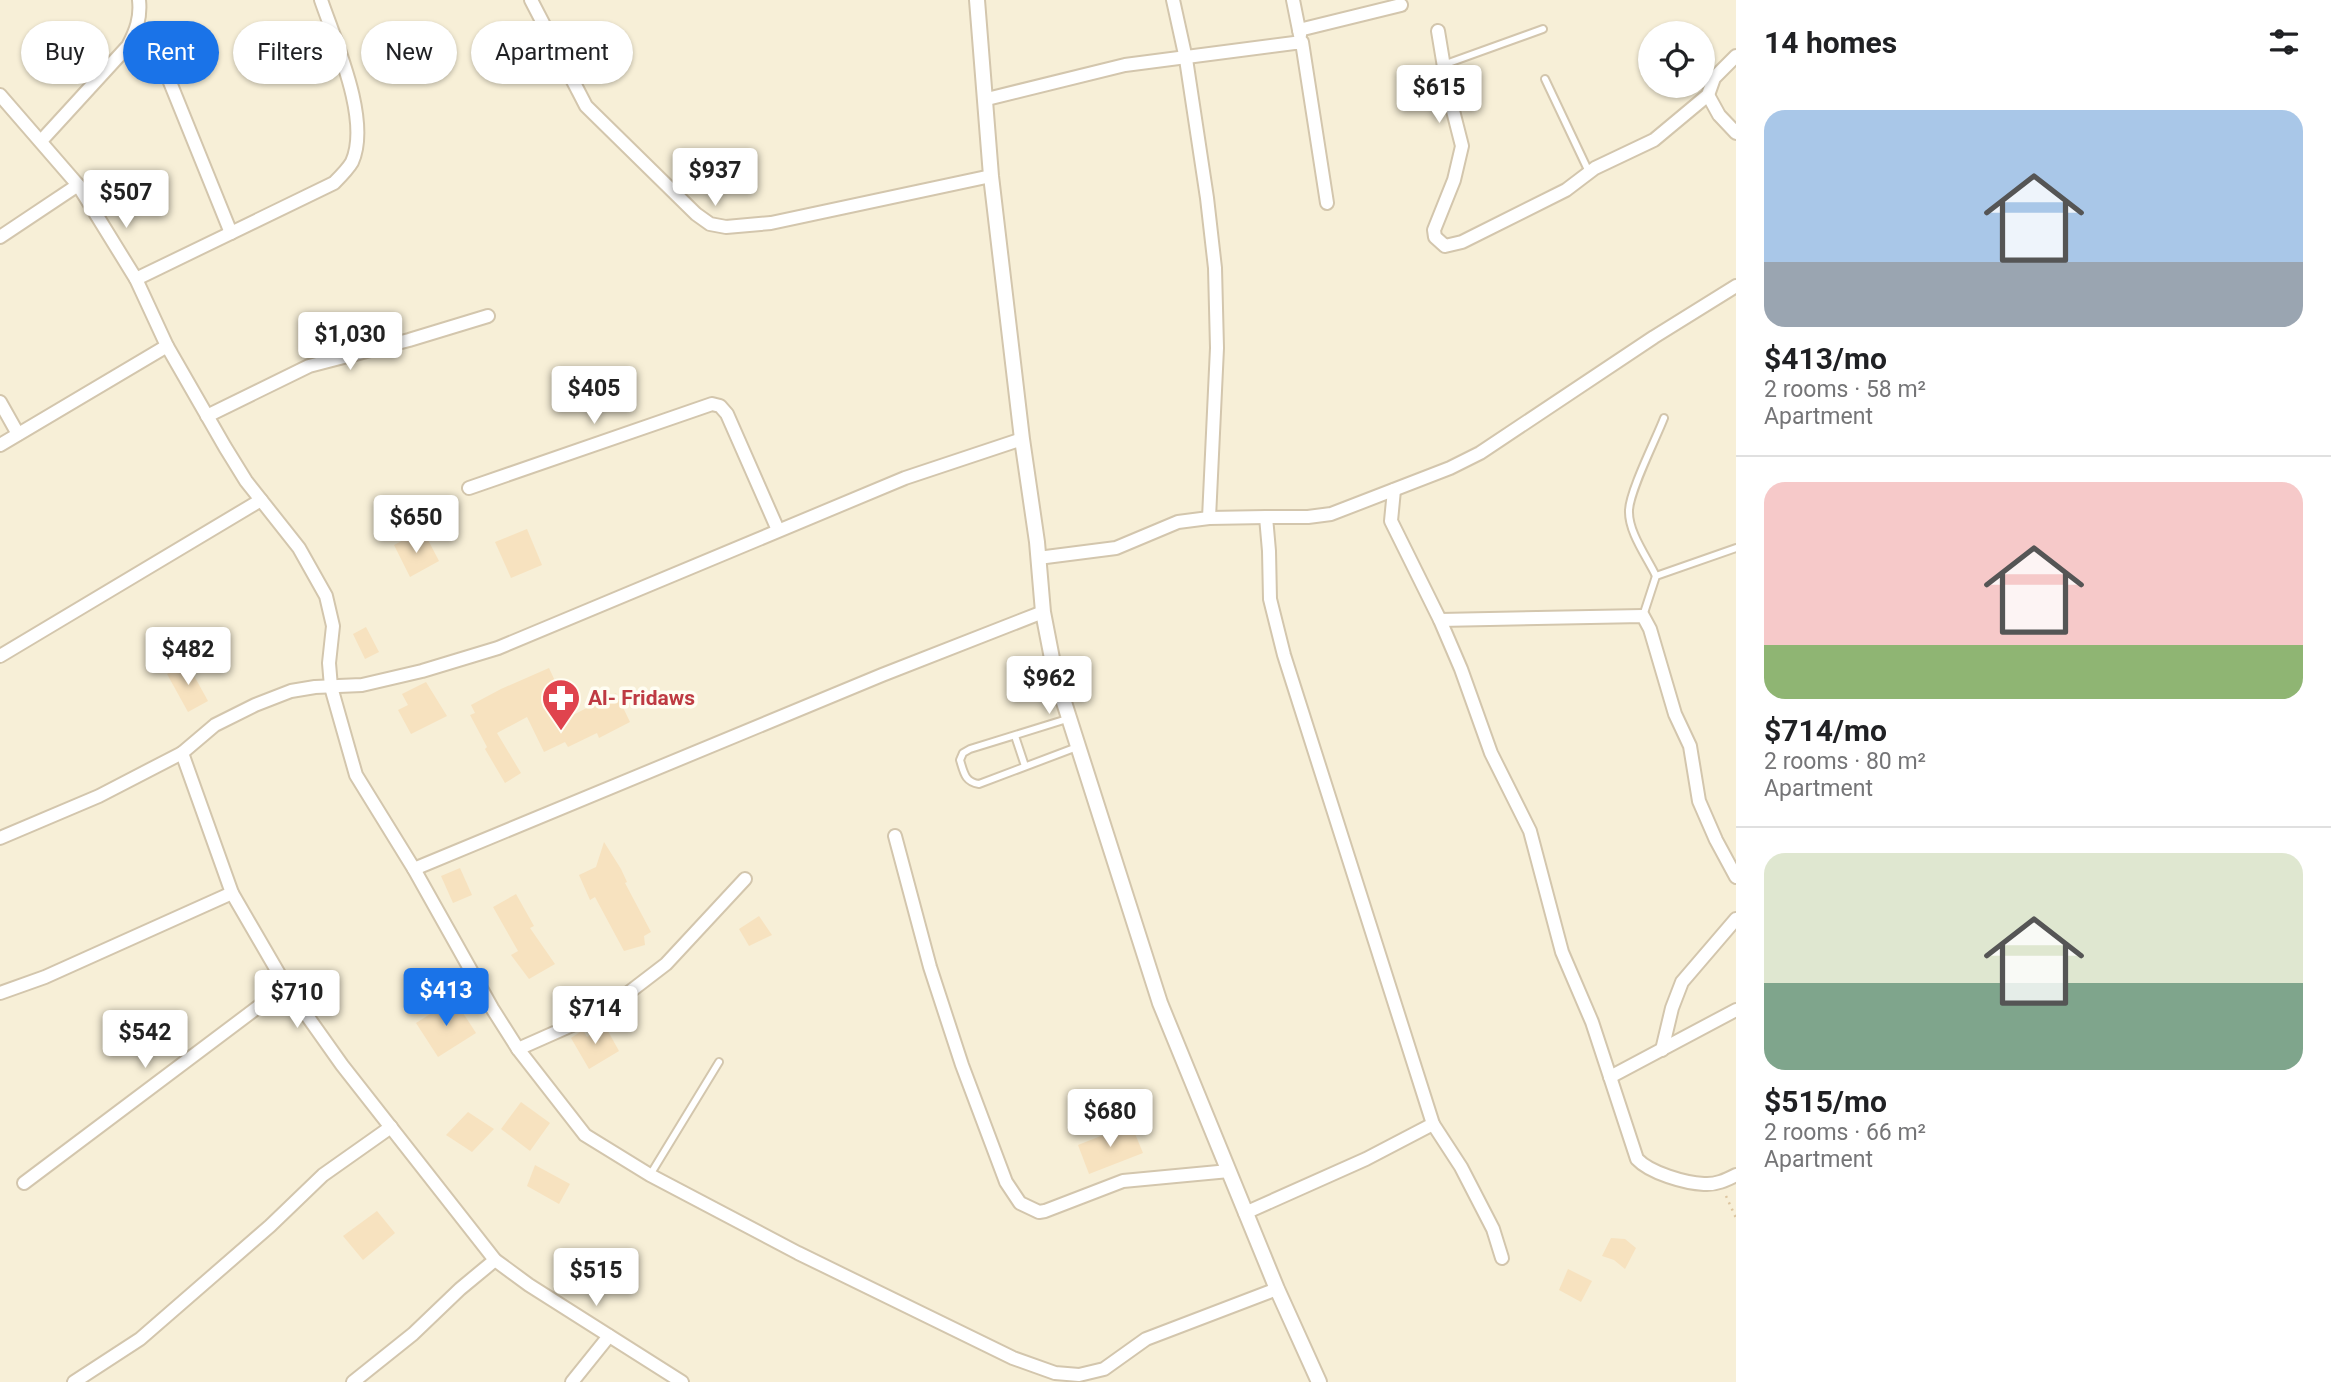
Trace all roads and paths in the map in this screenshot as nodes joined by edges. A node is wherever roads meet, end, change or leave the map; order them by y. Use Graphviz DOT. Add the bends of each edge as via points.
graph roads {
  1 [pos="139,0"];
  2 [pos="321,0"];
  3 [pos="531,0"];
  4 [pos="977,0"];
  5 [pos="1173,0"];
  6 [pos="1293,0"];
  7 [pos="1401,5"];
  8 [pos="138,21"];
  9 [pos="1543,29"];
  10 [pos="1438,31"];
  11 [pos="1300,36"];
  12 [pos="123,51"];
  13 [pos="1736,56"];
  14 [pos="1185,59"];
  15 [pos="1443,65"];
  16 [pos="1715,77"];
  17 [pos="1545,79"];
  18 [pos="171,84"];
  19 [pos="0,94"];
  20 [pos="1704,98"];
  21 [pos="1710,98"];
  22 [pos="987,99"];
  23 [pos="1736,133"];
  24 [pos="41,141"];
  25 [pos="1589,172"];
  26 [pos="991,176"];
  27 [pos="78,185"];
  28 [pos="1327,203"];
  29 [pos="232,233"];
  30 [pos="0,237"];
  31 [pos="136,279"];
  32 [pos="1736,286"];
  33 [pos="488,316"];
  34 [pos="167,346"];
  35 [pos="0,402"];
  36 [pos="206,416"];
  37 [pos="1664,418"];
  38 [pos="18,434"];
  39 [pos="1022,439"];
  40 [pos="0,445"];
  41 [pos="469,488"];
  42 [pos="1394,490"];
  43 [pos="261,500"];
  44 [pos="1266,517"];
  45 [pos="1209,518"];
  46 [pos="778,530"];
  47 [pos="1736,548"];
  48 [pos="1038,558"];
  49 [pos="1657,576"];
  50 [pos="1043,612"];
  51 [pos="1643,616"];
  52 [pos="1440,620"];
  53 [pos="0,656"];
  54 [pos="331,688"];
  55 [pos="1069,719"];
  56 [pos="1015,736"];
  57 [pos="1077,747"];
  58 [pos="182,753"];
  59 [pos="1025,766"];
  60 [pos="895,836"];
  61 [pos="0,838"];
  62 [pos="414,869"];
  63 [pos="1736,877"];
  64 [pos="745,879"];
  65 [pos="232,892"];
  66 [pos="1736,919"];
  67 [pos="286,986"];
  68 [pos="0,993"];
  69 [pos="1736,1010"];
  70 [pos="518,1049"];
  71 [pos="1662,1050"];
  72 [pos="719,1062"];
  73 [pos="1610,1077"];
  74 [pos="1433,1124"];
  75 [pos="391,1127"];
  76 [pos="1228,1171"];
  77 [pos="650,1175"];
  78 [pos="1736,1175"];
  79 [pos="1719,1182"];
  80 [pos="24,1183"];
  81 [pos="1245,1213"];
  82 [pos="1736,1218"];
  83 [pos="1502,1258"];
  84 [pos="495,1260"];
  85 [pos="1277,1289"];
  86 [pos="609,1336"];
  87 [pos="1083,1378"];
  88 [pos="74,1382"];
  89 [pos="353,1382"];
  90 [pos="572,1382"];
  91 [pos="682,1382"];
  92 [pos="1319,1382"];
  1 -- 8 [label="street"];
  2 -- 29 [label="street" via="356,112 351,163 334,183"];
  3 -- 26 [label="street" via="586,106 710,224 771,223"];
  4 -- 22 [label="street"];
  5 -- 14 [label="street"];
  6 -- 11 [label="street"];
  7 -- 11 [label="street"];
  9 -- 15 [label="lane"];
  10 -- 15 [label="street"];
  11 -- 14 [label="street"];
  11 -- 28 [label="street"];
  12 -- 24 [label="street"];
  13 -- 16 [label="street"];
  14 -- 22 [label="street" via="1125,65"];
  14 -- 45 [label="street" via="1215,268 1217,348"];
  15 -- 25 [label="street" via="1462,146 1448,199 1436,221 1435,237 1440,243 1462,242 1566,190"];
  17 -- 25 [label="lane"];
  18 -- 29 [label="street"];
  19 -- 24 [label="street"];
  20 -- 25 [label="street" via="1654,140"];
  21 -- 23 [label="street"];
  22 -- 26 [label="street"];
  24 -- 27 [label="street"];
  26 -- 39 [label="street"];
  27 -- 30 [label="street"];
  27 -- 31 [label="street"];
  29 -- 31 [label="street"];
  31 -- 34 [label="street"];
  32 -- 42 [label="street" via="1480,453"];
  33 -- 36 [label="street" via="309,366"];
  34 -- 36 [label="street"];
  34 -- 38 [label="street"];
  35 -- 38 [label="street"];
  36 -- 43 [label="street"];
  37 -- 49 [label="lane" via="1629,510 1634,531"];
  38 -- 40 [label="street"];
  39 -- 46 [label="street" via="927,470"];
  39 -- 48 [label="street"];
  41 -- 46 [label="street" via="712,404 727,414"];
  42 -- 44 [label="street" via="1331,514"];
  42 -- 52 [label="street" via="1391,520"];
  43 -- 53 [label="street"];
  43 -- 54 [label="street" via="299,548 326,596 334,626"];
  44 -- 45 [label="street"];
  44 -- 74 [label="street" via="1270,599 1284,654"];
  45 -- 48 [label="street" via="1178,522 1116,548"];
  46 -- 54 [label="street" via="498,648 422,671"];
  47 -- 49 [label="lane"];
  48 -- 50 [label="street"];
  49 -- 51 [label="lane"];
  50 -- 55 [label="street"];
  50 -- 62 [label="street"];
  51 -- 52 [label="street"];
  51 -- 63 [label="street" via="1690,746 1699,801"];
  52 -- 73 [label="street" via="1487,744 1530,831 1562,952"];
  54 -- 58 [label="street" via="291,691 256,705 215,725"];
  54 -- 62 [label="street" via="356,775"];
  55 -- 56 [label="lane"];
  55 -- 57 [label="street"];
  56 -- 59 [label="lane"];
  56 -- 59 [label="lane" via="963,753 960,760 965,778 979,784"];
  57 -- 59 [label="lane"];
  57 -- 76 [label="street" via="1160,1003"];
  58 -- 61 [label="street" via="99,796"];
  58 -- 65 [label="street"];
  60 -- 76 [label="street" via="962,1065 1006,1182 1020,1203 1039,1212 1124,1181"];
  62 -- 70 [label="street"];
  64 -- 70 [label="street" via="666,964 606,1010"];
  65 -- 67 [label="street"];
  65 -- 68 [label="street"];
  66 -- 71 [label="street" via="1682,982"];
  67 -- 75 [label="street"];
  67 -- 80 [label="street"];
  69 -- 71 [label="street"];
  70 -- 77 [label="street" via="585,1135"];
  71 -- 73 [label="street"];
  72 -- 77 [label="lane"];
  73 -- 79 [label="street" via="1627,1134 1643,1167 1703,1184"];
  74 -- 81 [label="street"];
  74 -- 83 [label="street" via="1493,1229"];
  75 -- 84 [label="street"];
  75 -- 88 [label="street" via="323,1174 141,1339"];
  76 -- 81 [label="street"];
  77 -- 87 [label="street" via="1013,1358"];
  78 -- 79 [label="street"];
  79 -- 82 [label="path"];
  81 -- 85 [label="street"];
  84 -- 86 [label="street"];
  84 -- 89 [label="street"];
  85 -- 87 [label="street" via="1146,1339"];
  85 -- 92 [label="street"];
  86 -- 90 [label="street"];
  86 -- 91 [label="street"];
}
